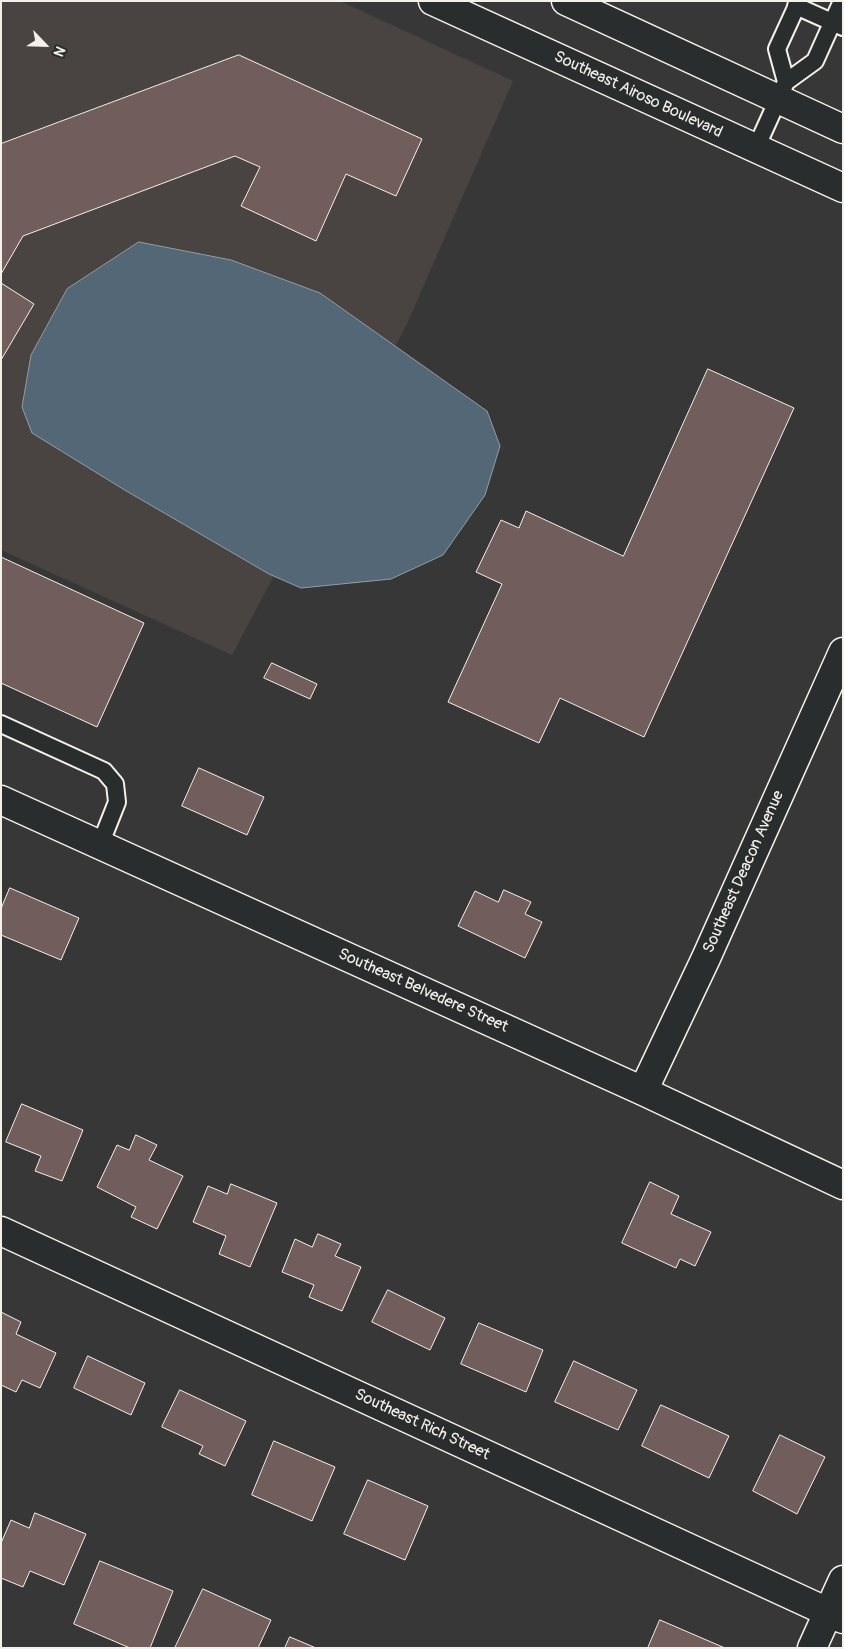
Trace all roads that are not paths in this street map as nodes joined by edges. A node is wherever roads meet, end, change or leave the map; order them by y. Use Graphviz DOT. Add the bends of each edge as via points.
graph roads {
  1 [pos="433,1"];
  2 [pos="566,1"];
  3 [pos="842,1"];
  4 [pos="798,4"];
  5 [pos="838,25"];
  6 [pos="782,91"];
  7 [pos="843,130"];
  8 [pos="756,148"];
  9 [pos="843,188"];
  10 [pos="843,652"];
  11 [pos="1,724"];
  12 [pos="1,800"];
  13 [pos="100,845"];
  14 [pos="643,1091"];
  15 [pos="841,1180"];
  16 [pos="1,1231"];
  17 [pos="843,1580"];
  18 [pos="835,1616"];
  19 [pos="812,1648"];
  1 -- 8 [label="street, Southeast Airoso Boulevard"];
  2 -- 6 [label="street"];
  3 -- 5 [label="lane"];
  4 -- 5 [label="lane"];
  4 -- 6 [label="lane" via="777,48"];
  5 -- 6 [label="lane" via="815,61"];
  6 -- 7 [label="street"];
  6 -- 8 [label="lane"];
  8 -- 9 [label="street, Southeast Airoso Boulevard"];
  10 -- 14 [label="street, Southeast Deacon Avenue"];
  11 -- 13 [label="lane" via="104,772 115,784 117,802"];
  12 -- 13 [label="street, Southeast Belvedere Street"];
  13 -- 14 [label="street, Southeast Belvedere Street"];
  14 -- 15 [label="street, Southeast Belvedere Street"];
  16 -- 18 [label="street, Southeast Rich Street"];
  17 -- 18 [label="street"];
  18 -- 19 [label="street"];
}
